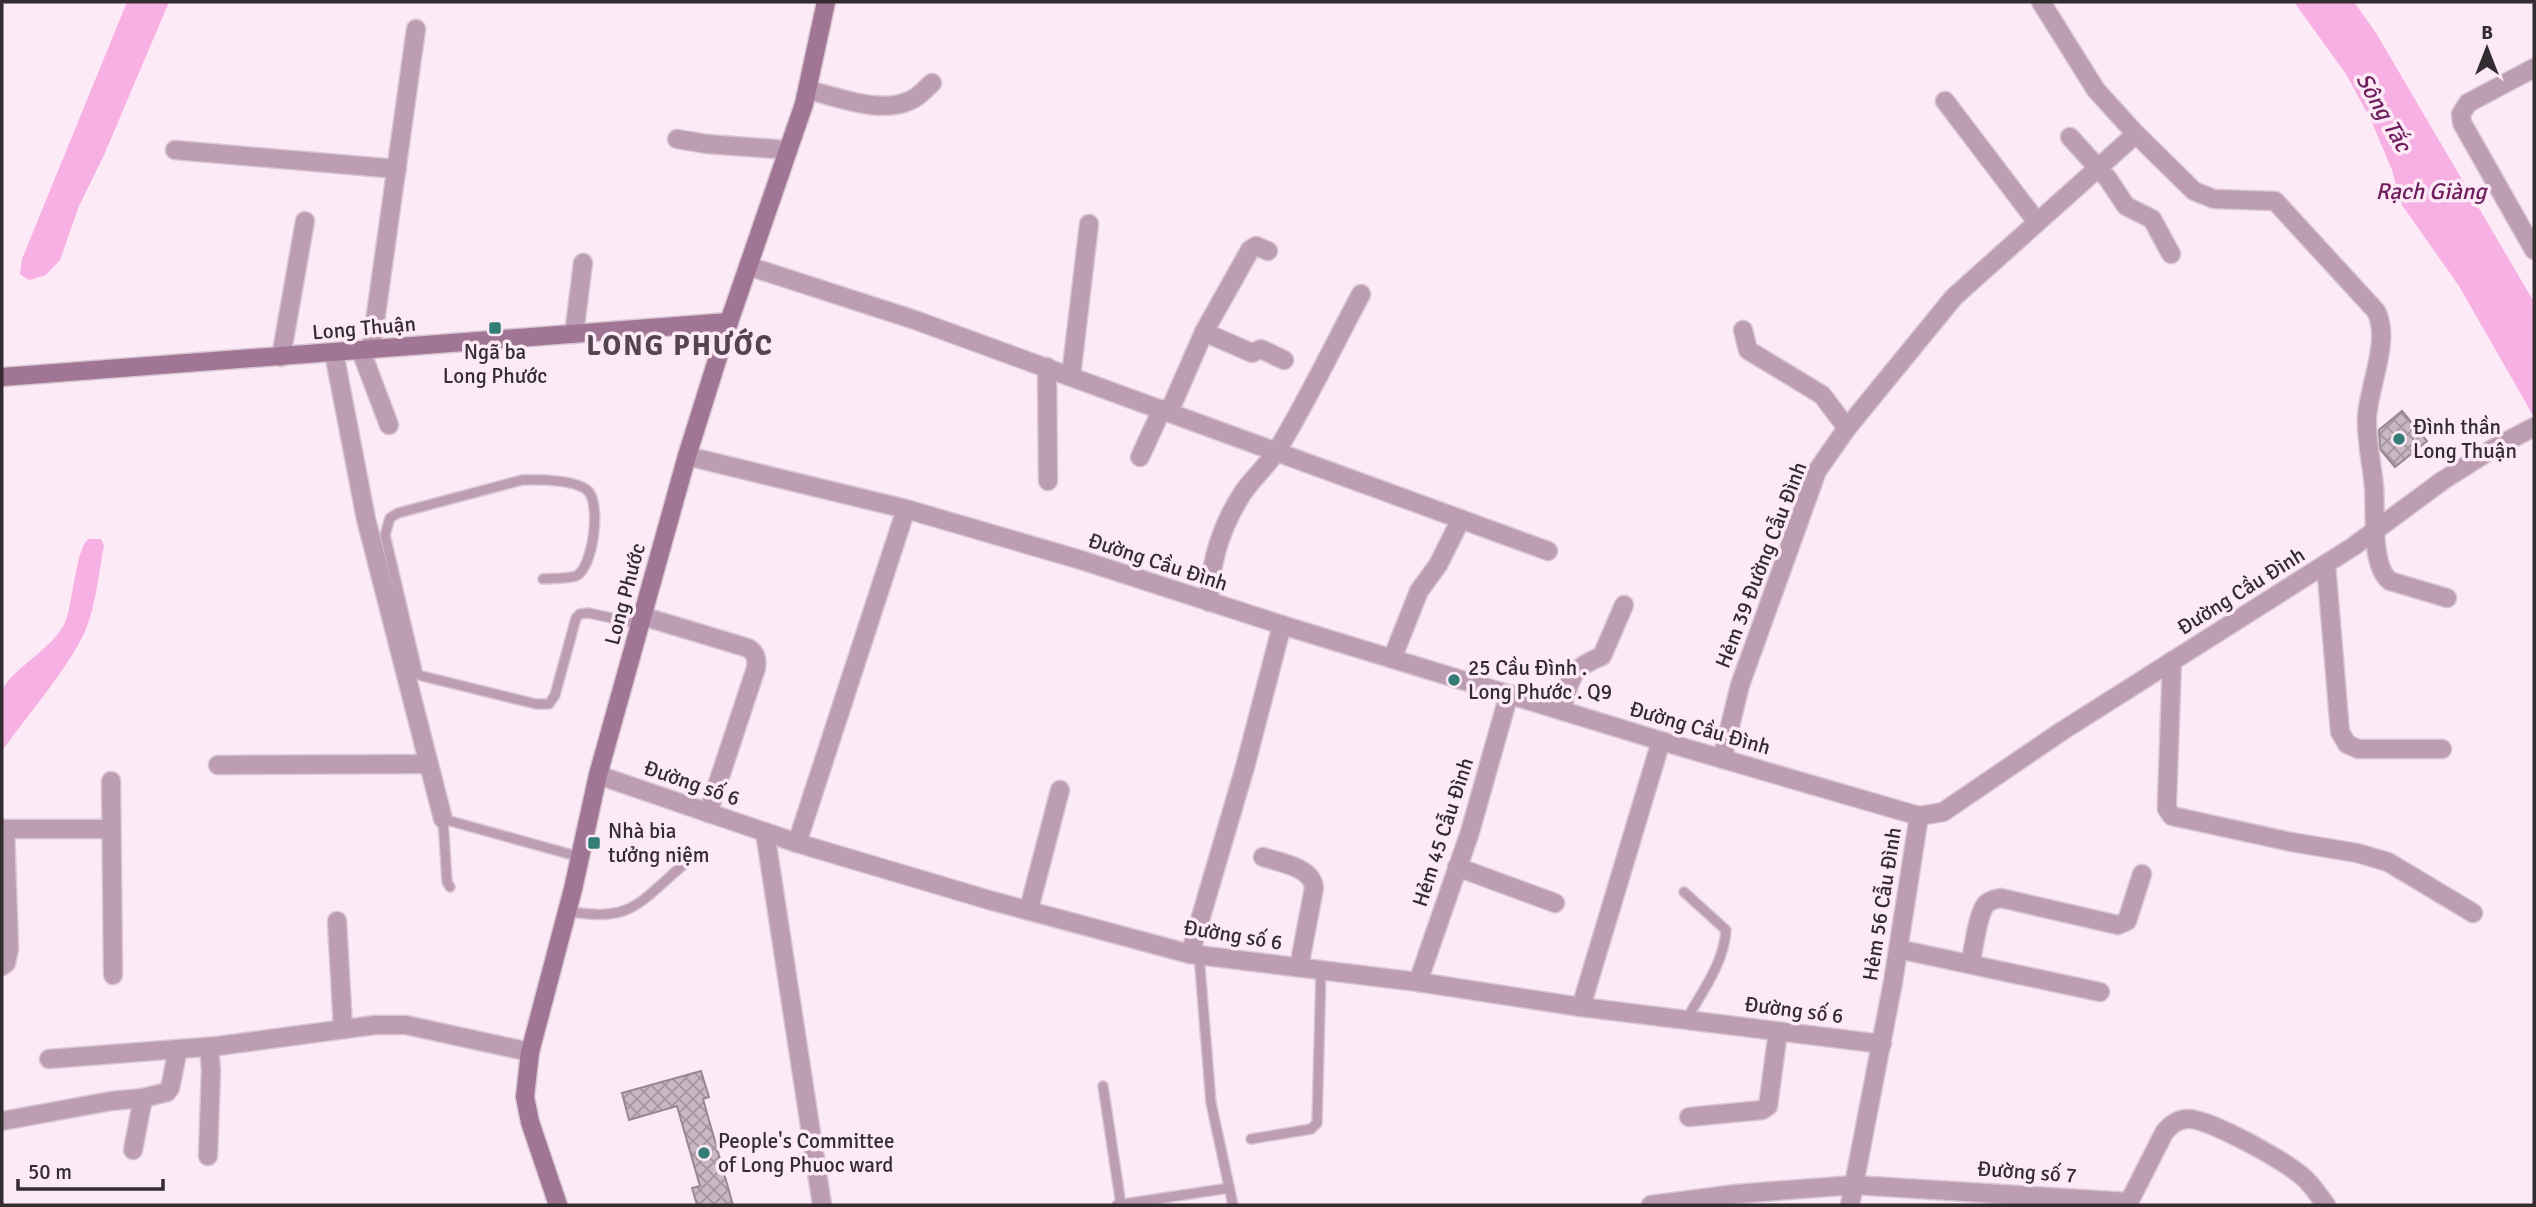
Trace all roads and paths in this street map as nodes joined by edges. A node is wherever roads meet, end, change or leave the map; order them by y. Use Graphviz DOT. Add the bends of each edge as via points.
graph roads {
  1 [pos="826,2"];
  2 [pos="2041,2"];
  3 [pos="416,29"];
  4 [pos="2534,68"];
  5 [pos="932,83"];
  6 [pos="808,90"];
  7 [pos="1945,101"];
  8 [pos="2136,134"];
  9 [pos="2070,138"];
  10 [pos="677,139"];
  11 [pos="175,150"];
  12 [pos="788,150"];
  13 [pos="2098,167"];
  14 [pos="397,169"];
  15 [pos="305,221"];
  16 [pos="2037,222"];
  17 [pos="1089,224"];
  18 [pos="2534,250"];
  19 [pos="1268,251"];
  20 [pos="2171,254"];
  21 [pos="583,263"];
  22 [pos="748,266"];
  23 [pos="1361,294"];
  24 [pos="729,322"];
  25 [pos="1743,330"];
  26 [pos="1204,332"];
  27 [pos="575,334"];
  28 [pos="366,350"];
  29 [pos="334,353"];
  30 [pos="281,357"];
  31 [pos="1284,360"];
  32 [pos="1047,368"];
  33 [pos="1071,376"];
  34 [pos="2,377"];
  35 [pos="1166,411"];
  36 [pos="389,425"];
  37 [pos="2534,427"];
  38 [pos="1847,428"];
  39 [pos="1276,452"];
  40 [pos="687,456"];
  41 [pos="1140,457"];
  42 [pos="1048,481"];
  43 [pos="906,509"];
  44 [pos="1461,519"];
  45 [pos="2374,531"];
  46 [pos="1548,551"];
  47 [pos="2326,564"];
  48 [pos="542,579"];
  49 [pos="2447,598"];
  50 [pos="1209,602"];
  51 [pos="1624,605"];
  52 [pos="641,620"];
  53 [pos="1282,625"];
  54 [pos="1392,659"];
  55 [pos="2172,661"];
  56 [pos="1508,694"];
  57 [pos="1561,710"];
  58 [pos="1661,741"];
  59 [pos="2442,749"];
  60 [pos="1723,759"];
  61 [pos="429,764"];
  62 [pos="218,765"];
  63 [pos="598,775"];
  64 [pos="111,781"];
  65 [pos="1060,790"];
  66 [pos="708,813"];
  67 [pos="1919,816"];
  68 [pos="443,819"];
  69 [pos="4,829"];
  70 [pos="111,829"];
  71 [pos="765,832"];
  72 [pos="797,843"];
  73 [pos="1263,857"];
  74 [pos="580,858"];
  75 [pos="682,866"];
  76 [pos="1457,867"];
  77 [pos="2142,874"];
  78 [pos="450,887"];
  79 [pos="1684,892"];
  80 [pos="1555,903"];
  81 [pos="1028,909"];
  82 [pos="567,911"];
  83 [pos="2473,913"];
  84 [pos="337,921"];
  85 [pos="1898,949"];
  86 [pos="1195,955"];
  87 [pos="1970,964"];
  88 [pos="2,966"];
  89 [pos="1299,967"];
  90 [pos="1321,970"];
  91 [pos="113,975"];
  92 [pos="1418,982"];
  93 [pos="2100,992"];
  94 [pos="1581,1007"];
  95 [pos="1686,1020"];
  96 [pos="343,1029"];
  97 [pos="1778,1032"];
  98 [pos="1882,1044"];
  99 [pos="209,1047"];
  100 [pos="178,1049"];
  101 [pos="530,1052"];
  102 [pos="49,1059"];
  103 [pos="1103,1086"];
  104 [pos="143,1098"];
  105 [pos="1689,1117"];
  106 [pos="2,1121"];
  107 [pos="1251,1139"];
  108 [pos="133,1150"];
  109 [pos="208,1156"];
  110 [pos="1854,1185"];
  111 [pos="1229,1188"];
  112 [pos="1736,1200"];
  113 [pos="2128,1204"];
  114 [pos="558,1205"];
  115 [pos="822,1205"];
  116 [pos="1119,1205"];
  117 [pos="1233,1205"];
  118 [pos="1651,1205"];
  119 [pos="1850,1205"];
  120 [pos="2326,1205"];
  1 -- 6 [label="street, Long Phước"];
  2 -- 8 [label="street" via="2092,85"];
  3 -- 14 [label="street"];
  4 -- 18 [label="street" via="2468,103 2461,114"];
  5 -- 6 [label="street" via="913,100 886,106"];
  6 -- 12 [label="street, Long Phước"];
  7 -- 16 [label="street"];
  8 -- 13 [label="street, Hẻm 39 Đường Cẫu Đình"];
  8 -- 45 [label="street" via="2194,191 2214,198 2275,201 2376,311 2382,333 2367,418"];
  9 -- 13 [label="street"];
  10 -- 12 [label="street"];
  11 -- 14 [label="street"];
  12 -- 22 [label="street, Long Phước"];
  13 -- 16 [label="street, Hẻm 39 Đường Cẫu Đình"];
  13 -- 20 [label="street" via="2126,206 2152,219"];
  14 -- 28 [label="street"];
  15 -- 30 [label="street"];
  16 -- 38 [label="street, Hẻm 39 Đường Cẫu Đình" via="1948,304"];
  17 -- 33 [label="street"];
  19 -- 26 [label="street" via="1256,246 1250,250"];
  21 -- 27 [label="street"];
  22 -- 24 [label="street, Long Phước"];
  22 -- 32 [label="street"];
  23 -- 39 [label="street"];
  24 -- 27 [label="street, Long Thuận"];
  24 -- 40 [label="street, Long Phước"];
  25 -- 38 [label="street" via="1748,350 1822,395"];
  26 -- 31 [label="street" via="1252,353 1261,349"];
  26 -- 35 [label="street"];
  27 -- 28 [label="street, Long Thuận"];
  28 -- 29 [label="street, Long Thuận"];
  28 -- 36 [label="street"];
  29 -- 30 [label="street, Long Thuận"];
  29 -- 61 [label="street" via="366,519"];
  30 -- 34 [label="street, Long Thuận"];
  32 -- 33 [label="street"];
  32 -- 42 [label="street"];
  33 -- 35 [label="street"];
  35 -- 39 [label="street"];
  35 -- 41 [label="street"];
  37 -- 45 [label="street, Đường Cầu Đình" via="2442,481"];
  38 -- 60 [label="street, Hẻm 39 Đường Cẫu Đình" via="1817,471 1740,685"];
  39 -- 44 [label="street"];
  39 -- 50 [label="street" via="1244,492 1227,524 1213,558"];
  40 -- 43 [label="street, Đường Cầu Đình"];
  40 -- 52 [label="street, Long Phước"];
  43 -- 50 [label="street, Đường Cầu Đình"];
  43 -- 72 [label="street"];
  44 -- 46 [label="street"];
  44 -- 54 [label="street" via="1419,591"];
  45 -- 47 [label="street, Đường Cầu Đình"];
  45 -- 49 [label="street" via="2384,576"];
  47 -- 55 [label="street, Đường Cầu Đình"];
  47 -- 59 [label="street" via="2340,732 2347,744 2358,749"];
  48 -- 52 [label="lane" via="577,575 585,568 596,519 585,488 522,480 390,518 385,535 418,675 549,704 580,614"];
  50 -- 53 [label="street, Đường Cầu Đình"];
  51 -- 57 [label="street" via="1602,656 1573,673"];
  52 -- 63 [label="street, Long Phước"];
  52 -- 66 [label="street" via="754,652 755,668"];
  53 -- 54 [label="street, Đường Cầu Đình"];
  53 -- 86 [label="street"];
  54 -- 56 [label="street, Đường Cầu Đình"];
  55 -- 67 [label="street, Đường Cầu Đình" via="1943,812"];
  55 -- 83 [label="street" via="2167,802 2172,816 2388,862"];
  56 -- 57 [label="street, Đường Cầu Đình"];
  56 -- 76 [label="street, Hẻm 45 Cẫu Đình"];
  57 -- 58 [label="street, Đường Cầu Đình"];
  58 -- 60 [label="street, Đường Cầu Đình"];
  58 -- 94 [label="street"];
  60 -- 67 [label="street, Đường Cầu Đình"];
  61 -- 62 [label="street"];
  61 -- 68 [label="street"];
  63 -- 66 [label="street, Đường số 6"];
  63 -- 74 [label="street, Long Phước"];
  64 -- 70 [label="street"];
  65 -- 81 [label="street"];
  66 -- 71 [label="street, Đường số 6"];
  67 -- 85 [label="street, Hẻm 56 Cẫu Đình"];
  68 -- 74 [label="lane"];
  68 -- 78 [label="lane"];
  69 -- 70 [label="street"];
  69 -- 88 [label="street" via="9,949"];
  70 -- 91 [label="street"];
  71 -- 72 [label="street, Đường số 6"];
  71 -- 115 [label="street"];
  72 -- 81 [label="street, Đường số 6"];
  73 -- 89 [label="street" via="1313,878"];
  74 -- 82 [label="street, Long Phước"];
  75 -- 82 [label="lane" via="626,911 593,916"];
  76 -- 80 [label="street"];
  76 -- 92 [label="street, Hẻm 45 Cẫu Đình"];
  77 -- 87 [label="street" via="2127,921 2118,925 2001,898 1992,900 1982,913"];
  79 -- 95 [label="lane" via="1726,929 1720,958"];
  81 -- 86 [label="street, Đường số 6"];
  82 -- 101 [label="street, Long Phước"];
  84 -- 96 [label="street"];
  85 -- 87 [label="street"];
  85 -- 98 [label="street, Hẻm 56 Cẫu Đình"];
  86 -- 89 [label="street, Đường số 6"];
  86 -- 111 [label="lane" via="1211,1103"];
  87 -- 93 [label="street"];
  89 -- 90 [label="street, Đường số 6"];
  90 -- 92 [label="street, Đường số 6"];
  90 -- 107 [label="lane" via="1316,1125"];
  92 -- 94 [label="street, Đường số 6"];
  94 -- 95 [label="street, Đường số 6"];
  95 -- 97 [label="street, Đường số 6"];
  96 -- 99 [label="street"];
  96 -- 101 [label="street" via="407,1026"];
  97 -- 98 [label="street, Đường số 6"];
  97 -- 105 [label="street" via="1768,1106"];
  98 -- 110 [label="street, Hẻm 56 Cẫu Đình"];
  99 -- 100 [label="street"];
  99 -- 109 [label="street"];
  100 -- 102 [label="street"];
  100 -- 104 [label="street" via="170,1088"];
  101 -- 114 [label="street, Long Phước" via="525,1097"];
  103 -- 116 [label="lane"];
  104 -- 106 [label="street"];
  104 -- 108 [label="street"];
  110 -- 112 [label="street, Đường số 7"];
  110 -- 113 [label="street, Đường số 7"];
  110 -- 119 [label="street, Hẻm 56 Cẫu Đình"];
  111 -- 116 [label="lane"];
  111 -- 117 [label="lane"];
  112 -- 118 [label="street, Đường số 7"];
  113 -- 120 [label="street, Đường số 7" via="2164,1133 2171,1124 2186,1119 2202,1121 2303,1176"];
}
